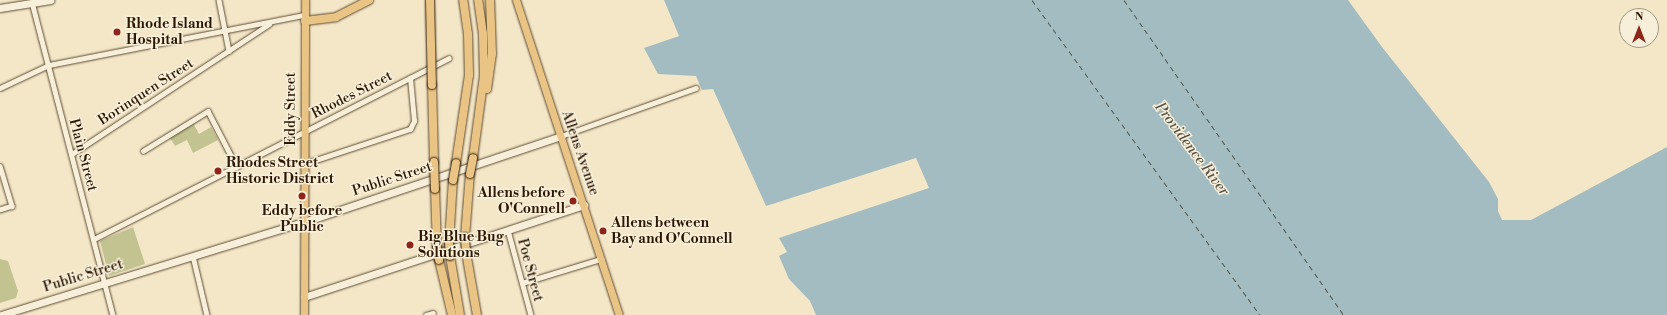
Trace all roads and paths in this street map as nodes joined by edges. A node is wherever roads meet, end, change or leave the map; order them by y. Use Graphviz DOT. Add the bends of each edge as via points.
graph roads {
  1 [pos="50,0"];
  2 [pos="219,0"];
  3 [pos="305,0"];
  4 [pos="430,0"];
  5 [pos="463,0"];
  6 [pos="478,0"];
  7 [pos="490,0"];
  8 [pos="516,0"];
  9 [pos="32,2"];
  10 [pos="367,2"];
  11 [pos="0,8"];
  12 [pos="305,18"];
  13 [pos="272,22"];
  14 [pos="225,31"];
  15 [pos="229,51"];
  16 [pos="449,58"];
  17 [pos="49,66"];
  18 [pos="410,78"];
  19 [pos="0,88"];
  20 [pos="696,88"];
  21 [pos="480,115"];
  22 [pos="304,131"];
  23 [pos="561,136"];
  24 [pos="143,151"];
  25 [pos="72,154"];
  26 [pos="304,164"];
  27 [pos="0,166"];
  28 [pos="237,167"];
  29 [pos="584,206"];
  30 [pos="0,210"];
  31 [pos="304,221"];
  32 [pos="508,230"];
  33 [pos="94,239"];
  34 [pos="193,256"];
  35 [pos="601,259"];
  36 [pos="105,283"];
  37 [pos="522,283"];
  38 [pos="304,297"];
  39 [pos="434,313"];
  40 [pos="1,315"];
  41 [pos="113,315"];
  42 [pos="207,315"];
  43 [pos="304,315"];
  44 [pos="426,315"];
  45 [pos="452,315"];
  46 [pos="460,315"];
  47 [pos="477,315"];
  48 [pos="531,315"];
  49 [pos="619,315"];
  1 -- 9 [label="main road"];
  2 -- 14 [label="street"];
  3 -- 12 [label="main road, Eddy Street"];
  4 -- 45 [label="highway, bridge" via="437,247"];
  5 -- 46 [label="highway, bridge" via="469,43 469,75 453,180 449,243"];
  6 -- 21 [label="highway" via="484,55"];
  7 -- 21 [label="highway" via="492,54 488,88"];
  8 -- 23 [label="main road, Allens Avenue"];
  9 -- 11 [label="main road"];
  9 -- 17 [label="street, Plain Street"];
  10 -- 12 [label="highway" via="336,17"];
  12 -- 13 [label="street"];
  12 -- 22 [label="main road, Eddy Street"];
  13 -- 14 [label="street"];
  13 -- 15 [label="street, Borinquen Street"];
  14 -- 15 [label="street"];
  14 -- 17 [label="street"];
  15 -- 25 [label="street, Borinquen Street"];
  16 -- 18 [label="street, Rhodes Street"];
  17 -- 19 [label="street"];
  17 -- 25 [label="street, Plain Street"];
  18 -- 22 [label="street, Rhodes Street"];
  18 -- 26 [label="street" via="414,121 408,130"];
  20 -- 23 [label="street, Public Street"];
  21 -- 47 [label="highway, bridge" via="470,174 465,237"];
  22 -- 26 [label="main road, Eddy Street"];
  22 -- 28 [label="street, Rhodes Street"];
  23 -- 29 [label="main road, Allens Avenue"];
  23 -- 31 [label="main road, Public Street"];
  24 -- 28 [label="street" via="208,111"];
  25 -- 33 [label="street, Plain Street"];
  26 -- 31 [label="main road, Eddy Street"];
  27 -- 30 [label="street" via="12,206"];
  28 -- 33 [label="street, Rhodes Street"];
  29 -- 32 [label="main road"];
  29 -- 35 [label="main road, Allens Avenue"];
  31 -- 34 [label="main road, Public Street"];
  31 -- 38 [label="main road, Eddy Street"];
  32 -- 37 [label="street, Poe Street"];
  32 -- 38 [label="main road"];
  33 -- 36 [label="street, Plain Street"];
  34 -- 36 [label="main road, Public Street"];
  34 -- 42 [label="street"];
  35 -- 37 [label="street"];
  35 -- 49 [label="main road, Allens Avenue"];
  36 -- 40 [label="main road, Public Street"];
  36 -- 41 [label="street, Plain Street"];
  37 -- 48 [label="street, Poe Street"];
  38 -- 43 [label="main road, Eddy Street"];
  39 -- 44 [label="street"];
}
